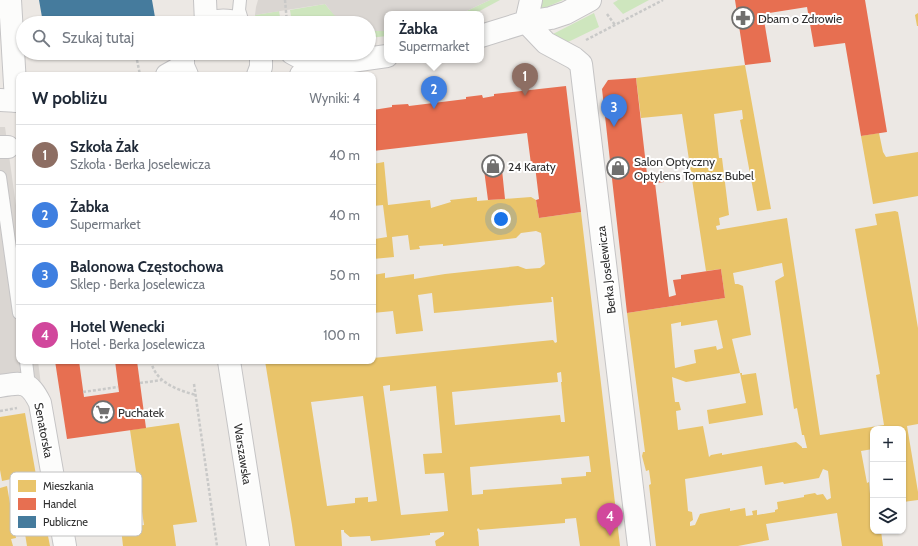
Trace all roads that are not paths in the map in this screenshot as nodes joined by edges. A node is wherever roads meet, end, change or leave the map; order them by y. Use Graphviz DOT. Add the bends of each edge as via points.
graph roads {
  1 [pos="10,0"];
  2 [pos="205,0"];
  3 [pos="240,0"];
  4 [pos="531,0"];
  5 [pos="598,7"];
  6 [pos="206,16"];
  7 [pos="241,16"];
  8 [pos="526,22"];
  9 [pos="484,35"];
  10 [pos="261,60"];
  11 [pos="299,60"];
  12 [pos="365,60"];
  13 [pos="309,70"];
  14 [pos="259,72"];
  15 [pos="12,101"];
  16 [pos="0,176"];
  17 [pos="16,291"];
  18 [pos="26,364"];
  19 [pos="228,364"];
  20 [pos="0,386"];
  21 [pos="29,386"];
  22 [pos="52,472"];
  23 [pos="63,536"];
  24 [pos="65,546"];
  25 [pos="258,546"];
  26 [pos="639,546"];
  1 -- 15 [label="street"];
  2 -- 6 [label="street"];
  3 -- 7 [label="lane"];
  4 -- 8 [label="street"];
  5 -- 8 [label="street"];
  8 -- 9 [label="street"];
  8 -- 26 [label="street, Berka Joselewicza" via="546,43 581,64"];
  10 -- 14 [label="street"];
  11 -- 13 [label="street"];
  12 -- 13 [label="street"];
  16 -- 17 [label="lane"];
  18 -- 21 [label="lane"];
  19 -- 25 [label="street, Warszawska"];
  20 -- 21 [label="street" via="16,383"];
  21 -- 22 [label="street, Senatorska" via="40,403"];
  23 -- 24 [label="street, Senatorska"];
}
